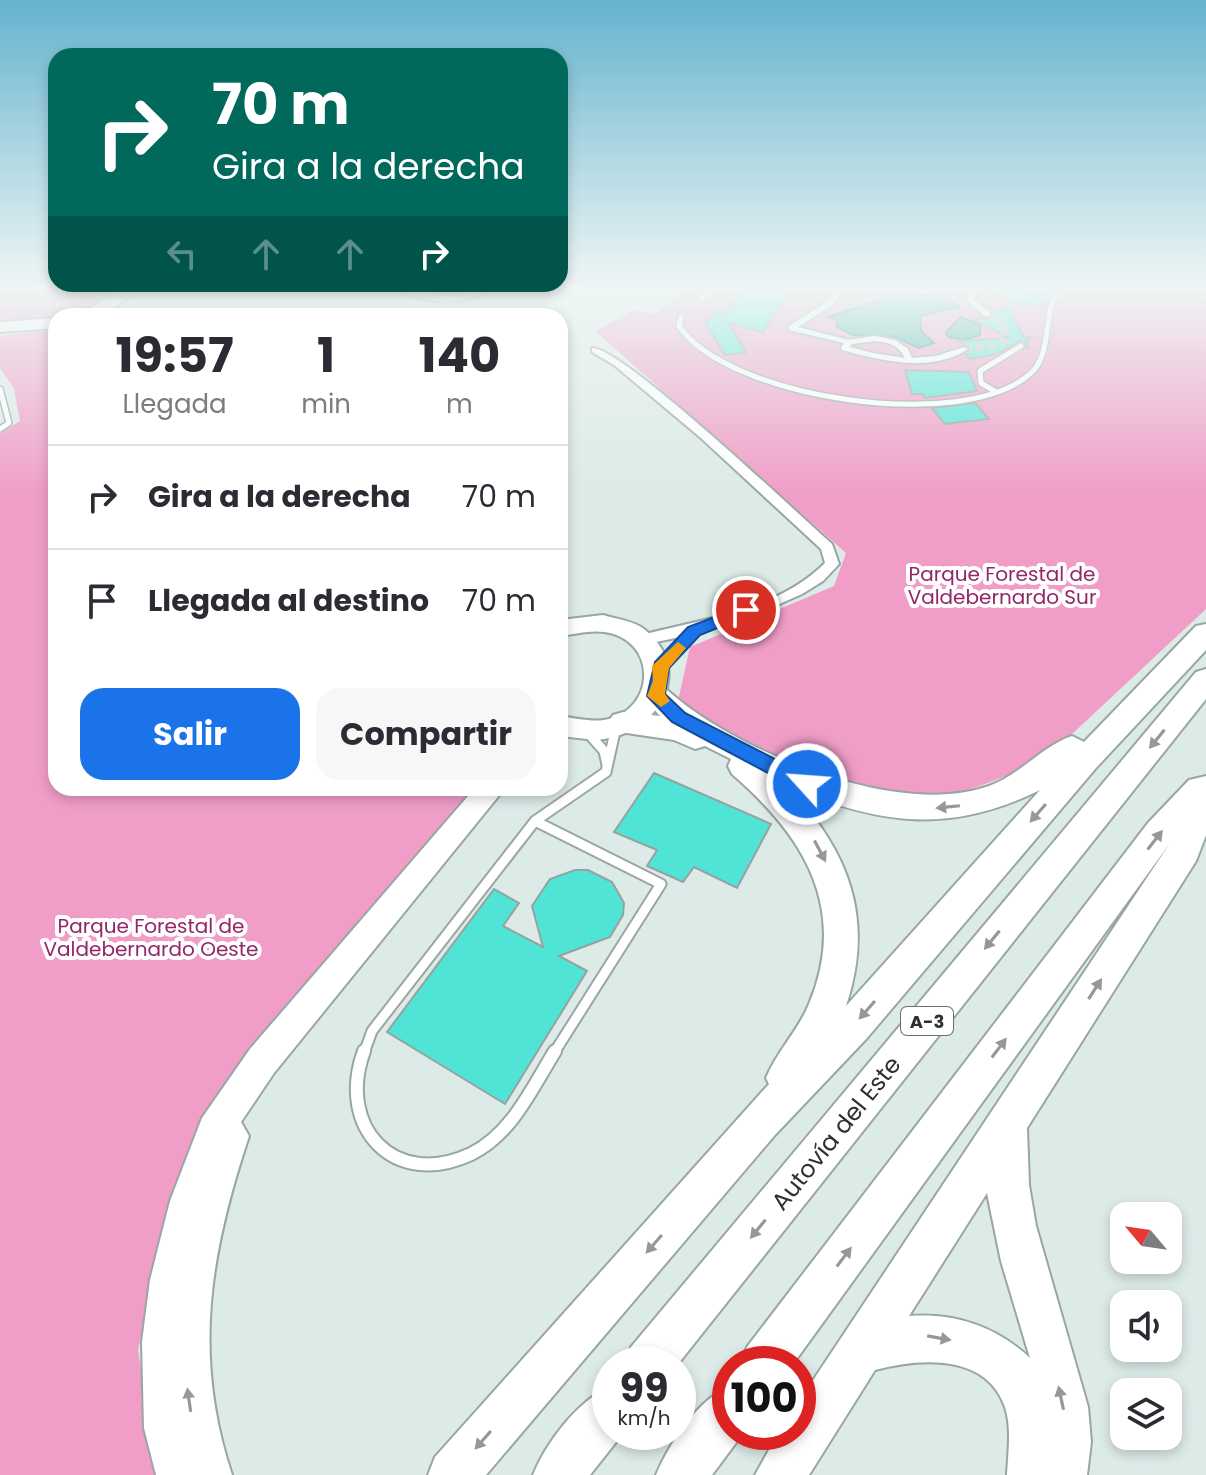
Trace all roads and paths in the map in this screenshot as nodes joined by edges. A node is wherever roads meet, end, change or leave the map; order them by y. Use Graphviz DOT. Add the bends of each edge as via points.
graph roads {
  1 [pos="608,357"];
  2 [pos="714,357"];
  3 [pos="896,357"];
  4 [pos="945,357"];
  5 [pos="1003,357"];
  6 [pos="1040,357"];
  7 [pos="909,359"];
  8 [pos="0,389"];
  9 [pos="996,392"];
  10 [pos="0,429"];
  11 [pos="568,627"];
  12 [pos="694,631"];
  13 [pos="1206,633"];
  14 [pos="642,640"];
  15 [pos="1206,679"];
  16 [pos="658,681"];
  17 [pos="620,724"];
  18 [pos="571,730"];
  19 [pos="608,766"];
  20 [pos="1206,785"];
  21 [pos="484,796"];
  22 [pos="535,821"];
  23 [pos="292,1029"];
  24 [pos="760,1122"];
  25 [pos="1007,1125"];
  26 [pos="663,1346"];
  27 [pos="777,1346"];
  28 [pos="864,1349"];
  29 [pos="592,1433"];
  30 [pos="712,1434"];
  31 [pos="178,1475"];
  32 [pos="210,1475"];
  33 [pos="453,1475"];
  34 [pos="558,1475"];
  35 [pos="681,1475"];
  36 [pos="780,1475"];
  37 [pos="1032,1475"];
  38 [pos="1062,1475"];
  1 -- 12 [label="street" via="827,547 832,564 823,577"];
  2 -- 9 [label="lane" via="834,396 893,404 934,405"];
  3 -- 7 [label="street"];
  4 -- 7 [label="street"];
  5 -- 9 [label="lane" via="980,371 981,383"];
  6 -- 9 [label="lane" via="1033,372"];
  8 -- 10 [label="lane" via="9,419"];
  11 -- 14 [label="main road" via="606,625"];
  12 -- 14 [label="street"];
  12 -- 16 [label="street"];
  13 -- 16 [label="highway, one-way" via="1139,682 1047,773 965,806 927,810 844,798 783,773 679,718"];
  13 -- 24 [label="highway, one-way" via="1085,760 854,1025"];
  14 -- 16 [label="main road"];
  15 -- 26 [label="highway, Autovía del Este / A-3, one-way"];
  16 -- 17 [label="main road" via="647,707"];
  17 -- 18 [label="main road"];
  17 -- 19 [label="lane"];
  17 -- 24 [label="highway, one-way" via="679,730 749,771 796,813 834,879 841,923 839,962 827,1009"];
  18 -- 19 [label="lane" via="604,751"];
  19 -- 22 [label="lane" via="599,779"];
  25 -- 20 [label="highway, one-way" via="1184,851"];
  27 -- 20 [label="highway, one-way" via="1160,832"];
  21 -- 23 [label="main road"];
  22 -- 22 [label="lane" via="372,1031 359,1056 356,1113 377,1144 409,1164 451,1165 470,1158 506,1129 661,884"];
  23 -- 31 [label="main road" via="232,1104 189,1201 162,1342 165,1428"];
  32 -- 23 [label="main road, one-way" via="190,1409 186,1358 201,1242 231,1135"];
  24 -- 33 [label="highway, one-way"];
  25 -- 28 [label="highway"];
  38 -- 25 [label="highway, one-way" via="1064,1406 1008,1194"];
  28 -- 36 [label="highway"];
  28 -- 37 [label="highway, one-way" via="925,1335 967,1343 995,1356 1016,1379 1033,1411 1037,1443"];
  29 -- 34 [label="highway"];
  30 -- 35 [label="highway"];
}
